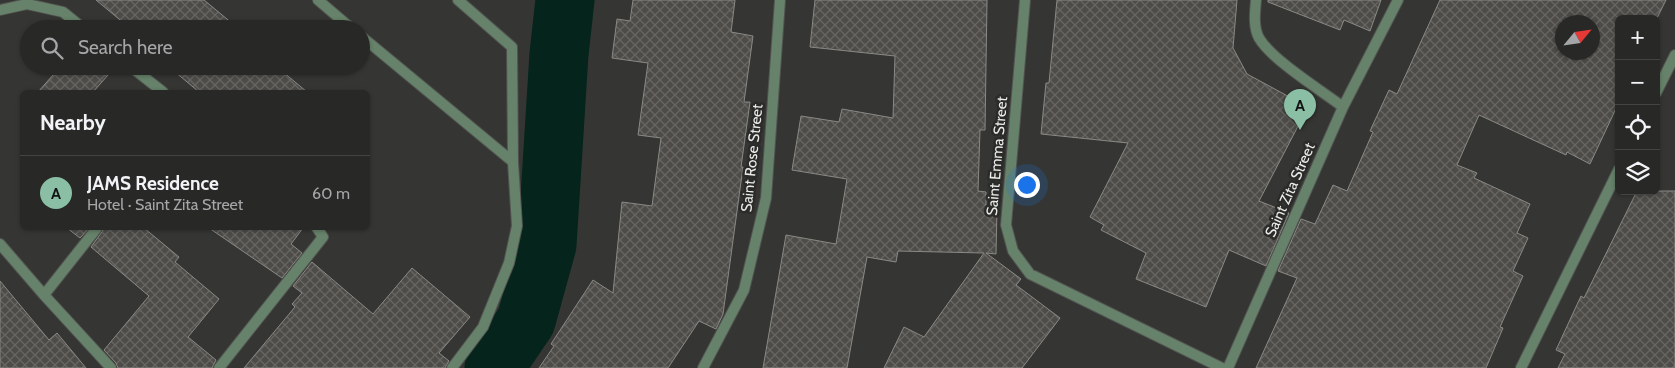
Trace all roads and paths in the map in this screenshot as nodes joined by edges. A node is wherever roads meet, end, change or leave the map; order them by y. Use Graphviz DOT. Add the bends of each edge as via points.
graph roads {
  1 [pos="318,0"];
  2 [pos="458,0"];
  3 [pos="780,0"];
  4 [pos="1026,0"];
  5 [pos="1256,0"];
  6 [pos="1398,0"];
  7 [pos="0,10"];
  8 [pos="73,20"];
  9 [pos="341,20"];
  10 [pos="370,43"];
  11 [pos="1675,55"];
  12 [pos="141,75"];
  13 [pos="1660,85"];
  14 [pos="160,90"];
  15 [pos="1343,107"];
  16 [pos="513,162"];
  17 [pos="1615,177"];
  18 [pos="95,230"];
  19 [pos="318,230"];
  20 [pos="0,244"];
  21 [pos="44,295"];
  22 [pos="111,368"];
  23 [pos="219,368"];
  24 [pos="452,368"];
  25 [pos="703,368"];
  26 [pos="1222,368"];
  27 [pos="1228,368"];
  28 [pos="1521,368"];
  1 -- 9 [label="street"];
  2 -- 16 [label="street" via="512,47"];
  3 -- 25 [label="street, Saint Rose Street" via="766,198 744,290"];
  4 -- 26 [label="street, Saint Emma Street" via="1006,225 1013,251 1030,274"];
  5 -- 15 [label="street" via="1259,38 1276,57"];
  6 -- 15 [label="street, Saint Zita Street"];
  7 -- 8 [label="street" via="27,4 63,12"];
  10 -- 16 [label="street"];
  11 -- 13 [label="street"];
  12 -- 14 [label="street"];
  15 -- 27 [label="street, Saint Zita Street"];
  16 -- 24 [label="street" via="516,226 509,263 483,327"];
  17 -- 28 [label="street"];
  18 -- 21 [label="street"];
  19 -- 23 [label="street" via="323,237"];
  20 -- 21 [label="street"];
  21 -- 22 [label="street"];
}
